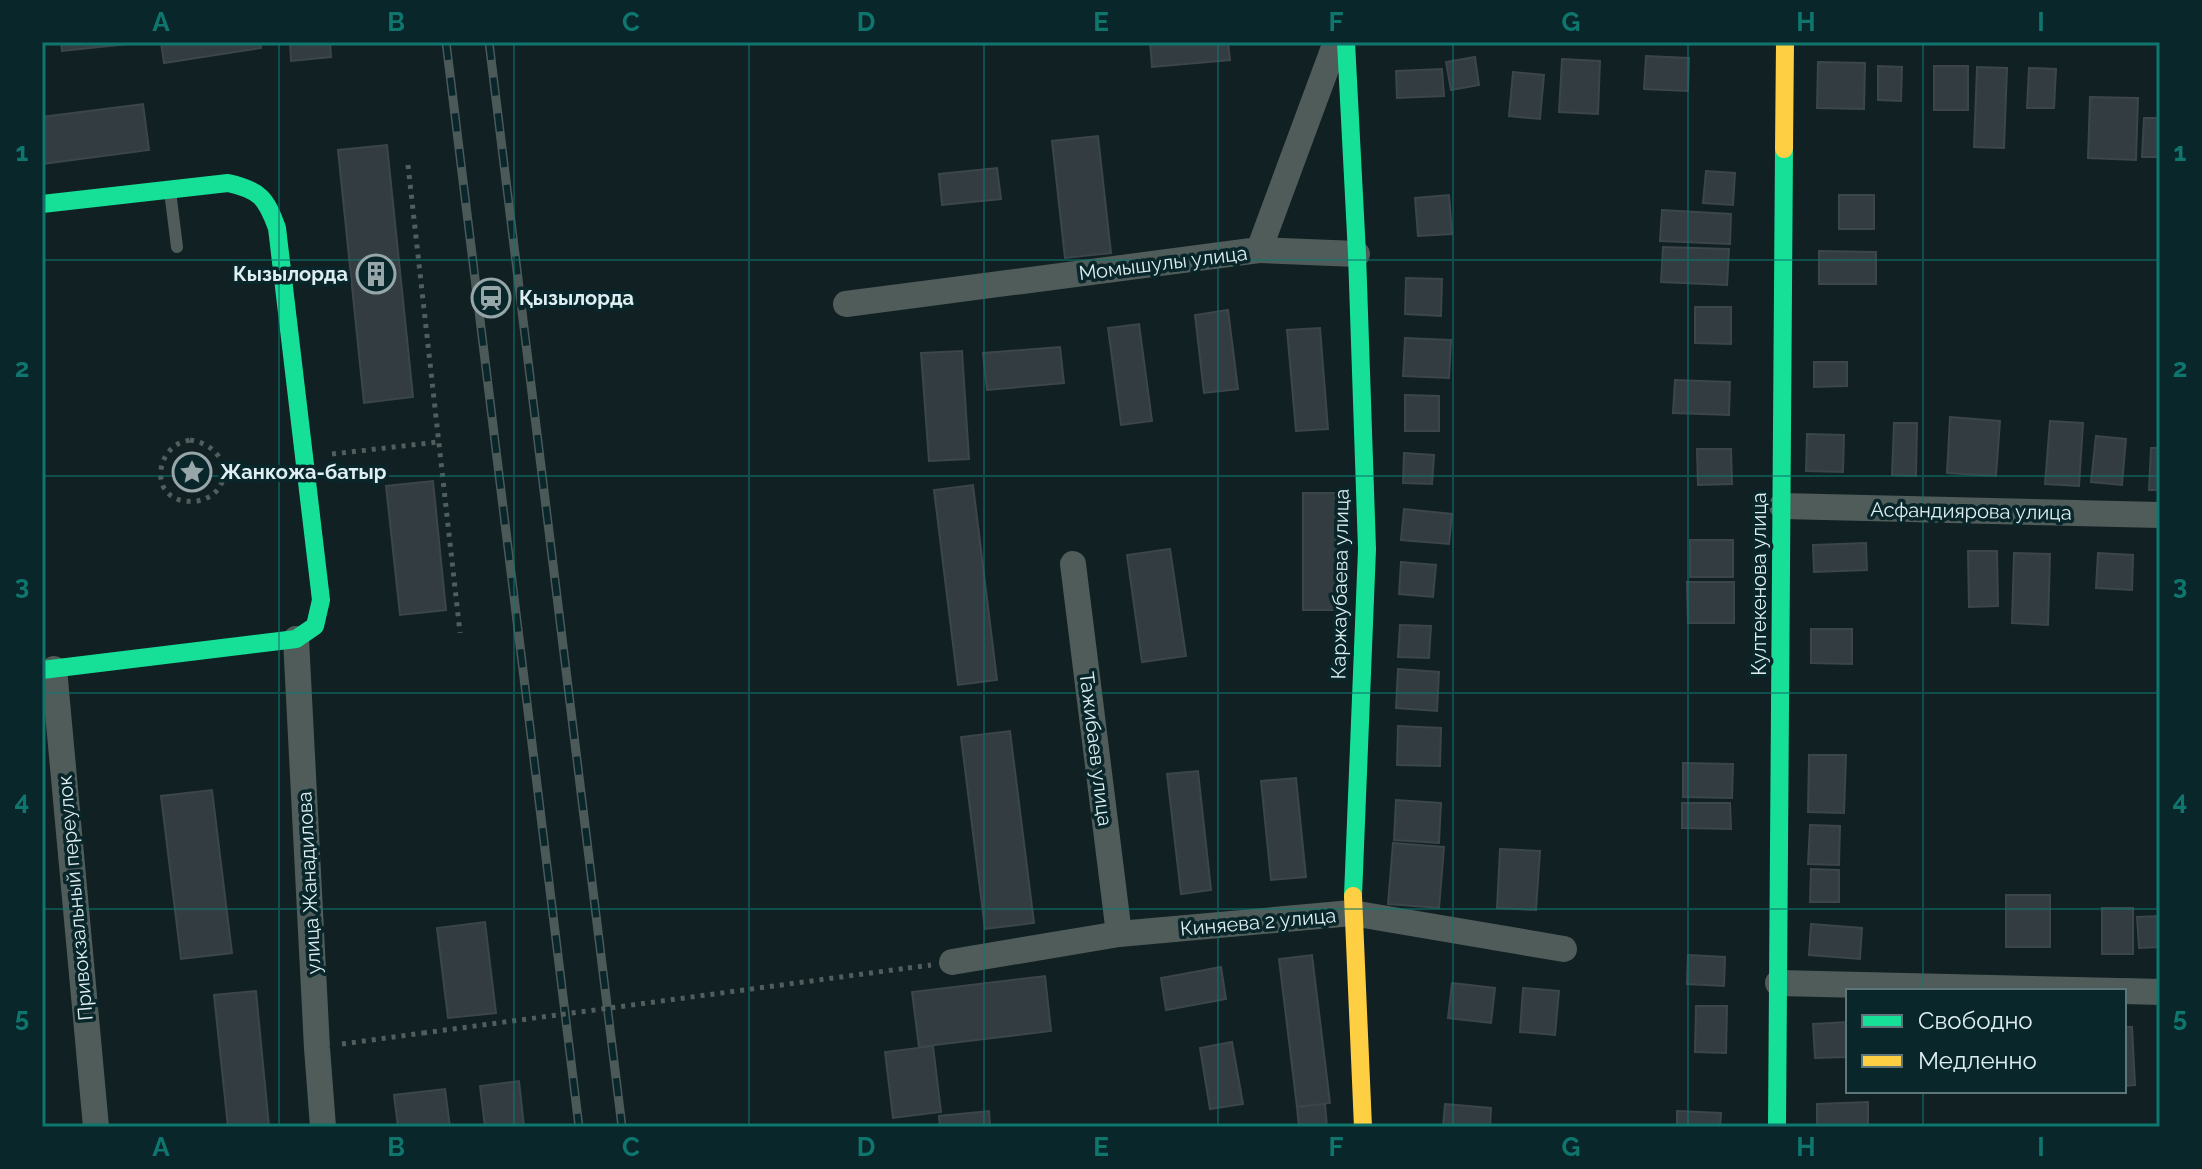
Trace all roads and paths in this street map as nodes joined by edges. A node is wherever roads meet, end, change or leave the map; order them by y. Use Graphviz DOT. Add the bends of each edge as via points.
graph roads {
  1 [pos="1336,42"];
  2 [pos="1346,42"];
  3 [pos="1785,42"];
  4 [pos="408,165"];
  5 [pos="170,188"];
  6 [pos="42,204"];
  7 [pos="177,247"];
  8 [pos="1259,250"];
  9 [pos="1357,254"];
  10 [pos="846,304"];
  11 [pos="438,442"];
  12 [pos="332,454"];
  13 [pos="225,467"];
  14 [pos="1782,506"];
  15 [pos="2160,515"];
  16 [pos="1073,564"];
  17 [pos="460,633"];
  18 [pos="296,639"];
  19 [pos="48,669"];
  20 [pos="1352,913"];
  21 [pos="1119,934"];
  22 [pos="1564,949"];
  23 [pos="952,962"];
  24 [pos="908,968"];
  25 [pos="1778,983"];
  26 [pos="2033,989"];
  27 [pos="2126,991"];
  28 [pos="2160,992"];
  29 [pos="317,1048"];
  30 [pos="96,1127"];
  31 [pos="323,1127"];
  32 [pos="1363,1127"];
  33 [pos="1777,1127"];
  1 -- 8 [label="street, Момышулы улица"];
  2 -- 9 [label="street, Каржаубаева улица"];
  3 -- 14 [label="street, Култекенова улица"];
  4 -- 11 [label="path"];
  5 -- 6 [label="street"];
  5 -- 7 [label="lane"];
  5 -- 18 [label="street" via="228,183 251,188 267,202 277,228 321,600 315,626"];
  8 -- 9 [label="street"];
  8 -- 10 [label="street, Момышулы улица"];
  9 -- 20 [label="street, Каржаубаева улица" via="1367,549"];
  11 -- 12 [label="path"];
  11 -- 17 [label="path"];
  13 -- 13 [label="path" via="206,442 190,440 165,455 160,475 176,500 197,502 211,497"];
  14 -- 15 [label="street, Асфандиярова улица"];
  14 -- 25 [label="street, Култекенова улица"];
  16 -- 21 [label="street, Тажибаев улица"];
  18 -- 19 [label="street"];
  18 -- 29 [label="street, улица Жанадилова"];
  19 -- 30 [label="street, Привокзальный переулок"];
  20 -- 21 [label="street, Киняева 2 улица"];
  20 -- 22 [label="street, Киняева 2 улица"];
  20 -- 32 [label="street, Каржаубаева улица"];
  21 -- 23 [label="street, Киняева 2 улица"];
  24 -- 29 [label="path, bridge"];
  25 -- 26 [label="street"];
  25 -- 33 [label="street, Култекенова улица"];
  27 -- 28 [label="street"];
  29 -- 31 [label="street, улица Жанадилова"];
}
